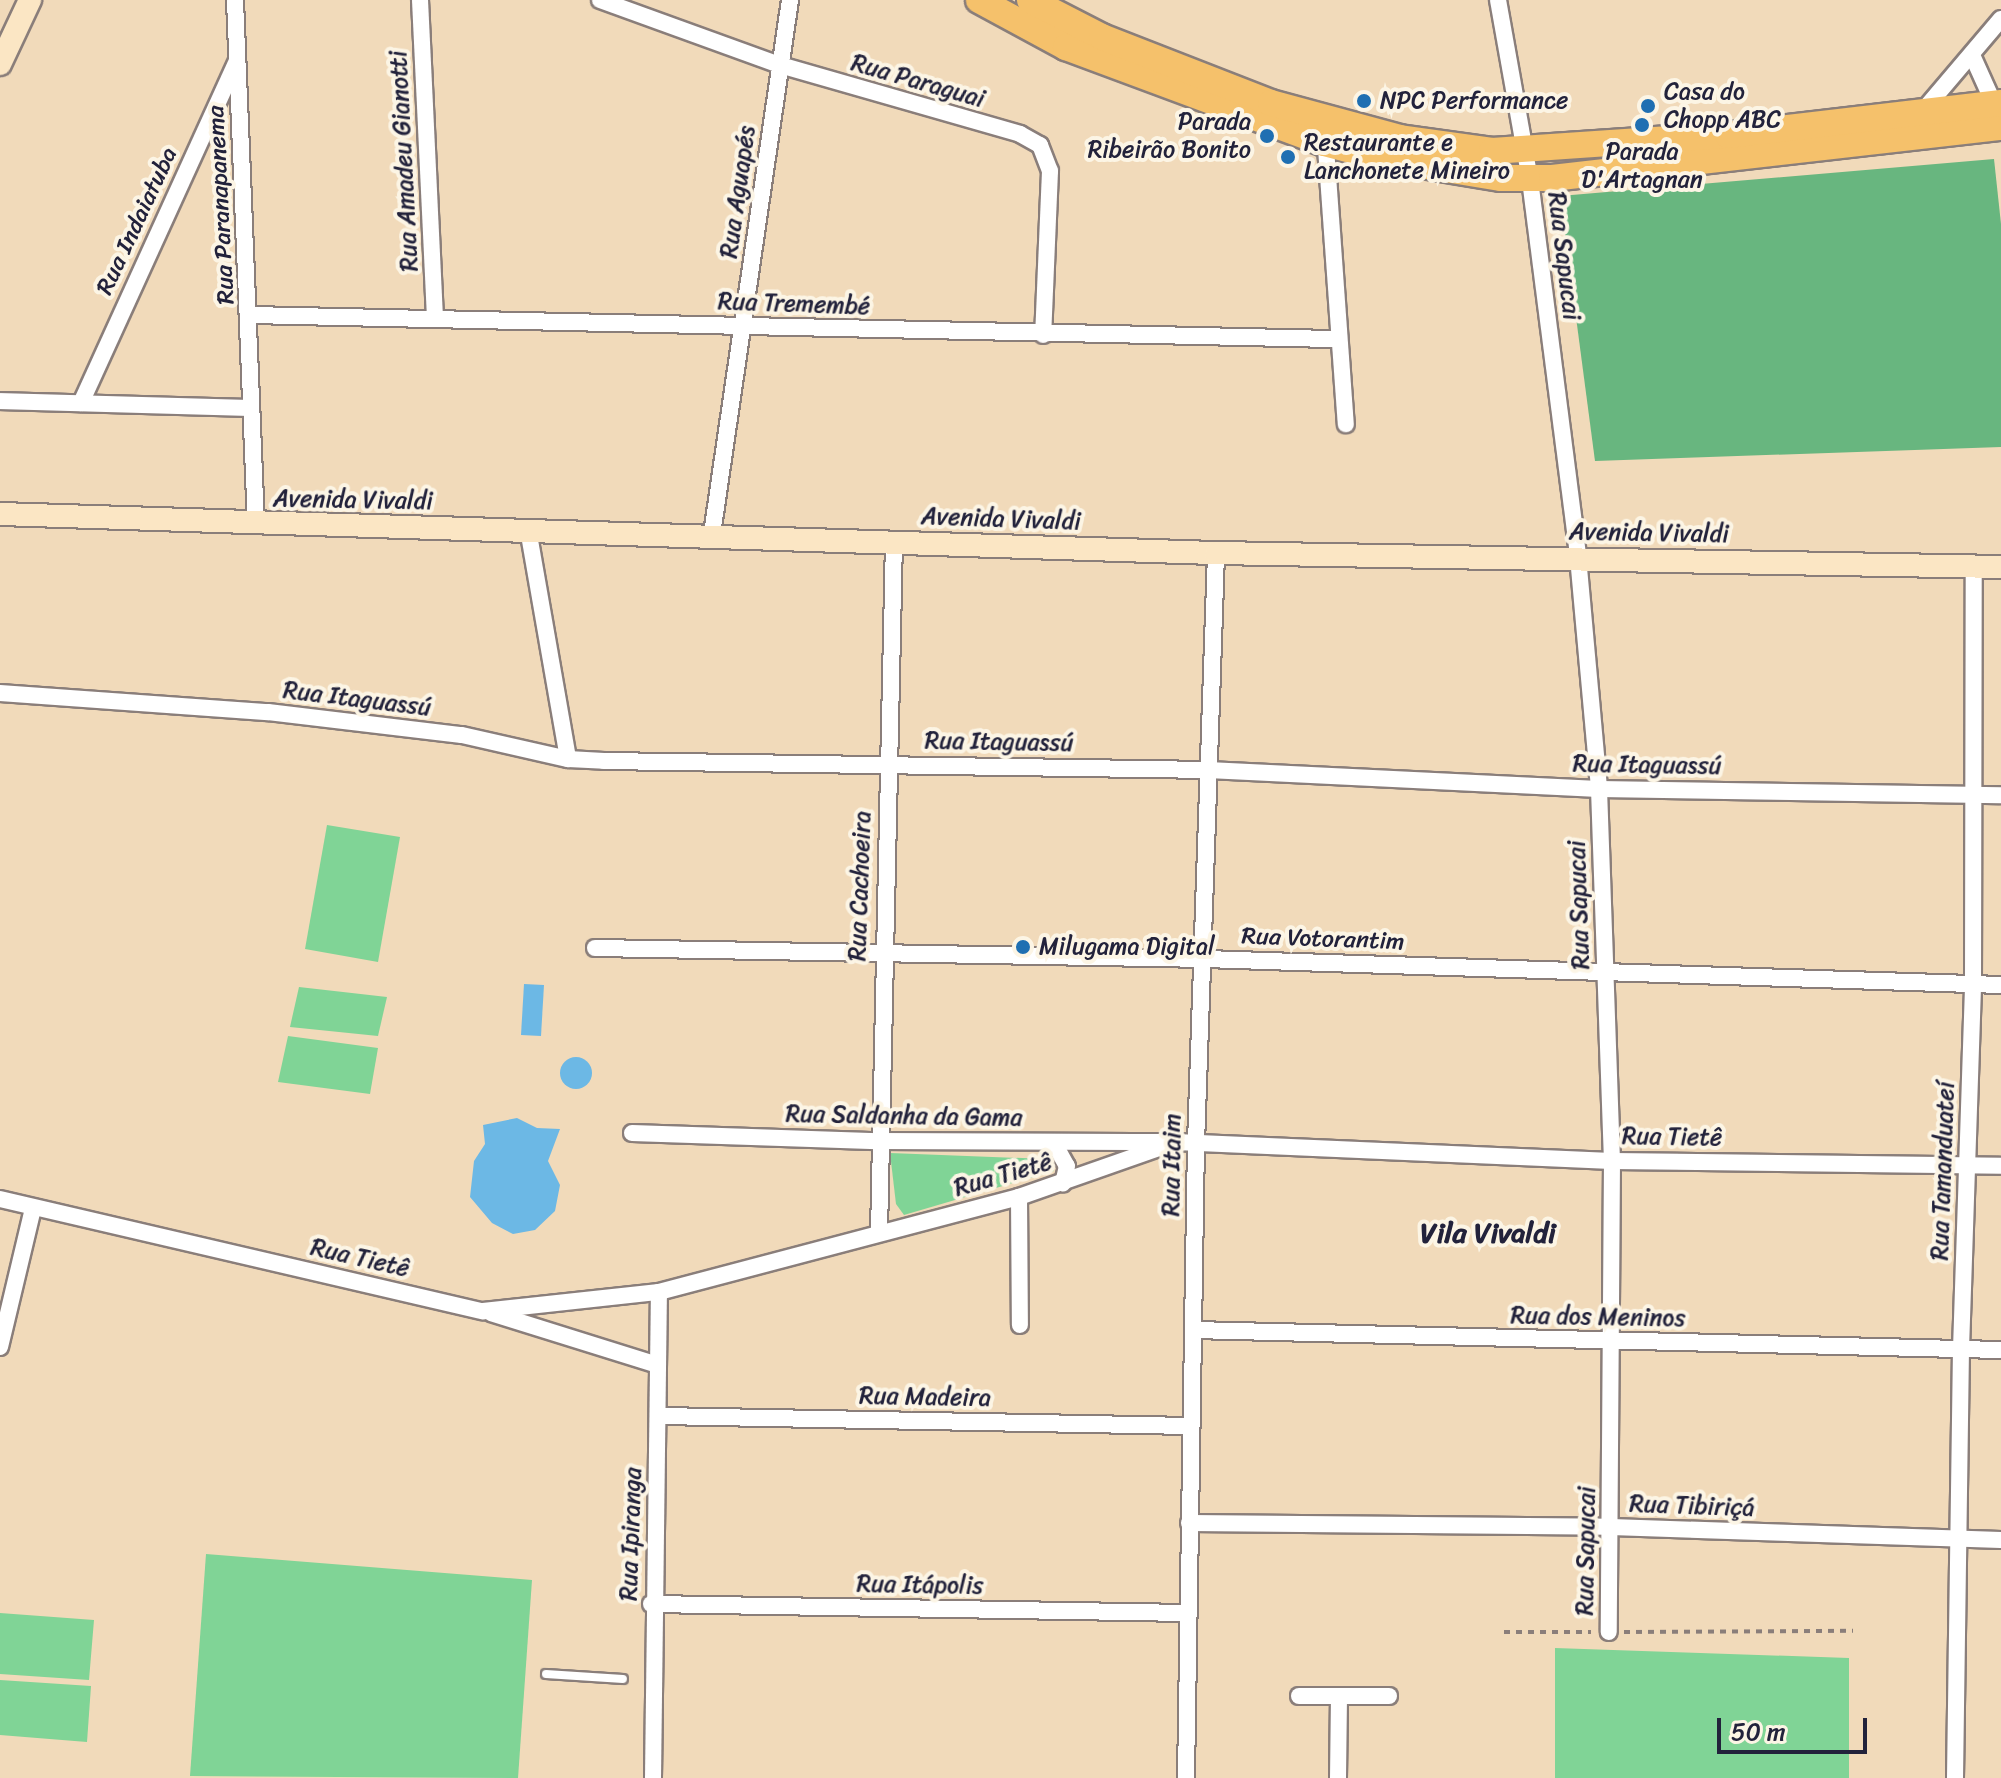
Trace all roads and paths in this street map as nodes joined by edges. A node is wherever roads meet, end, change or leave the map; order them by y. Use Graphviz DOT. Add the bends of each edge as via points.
graph roads {
  1 [pos="30,0"];
  2 [pos="235,0"];
  3 [pos="420,0"];
  4 [pos="600,0"];
  5 [pos="790,0"];
  6 [pos="979,0"];
  7 [pos="1498,0"];
  8 [pos="1058,6"];
  9 [pos="1028,13"];
  10 [pos="2001,19"];
  11 [pos="2,53"];
  12 [pos="1972,55"];
  13 [pos="238,59"];
  14 [pos="780,65"];
  15 [pos="1999,111"];
  16 [pos="1921,113"];
  17 [pos="1326,131"];
  18 [pos="1526,152"];
  19 [pos="1530,180"];
  20 [pos="250,315"];
  21 [pos="435,319"];
  22 [pos="743,327"];
  23 [pos="1043,335"];
  24 [pos="1336,339"];
  25 [pos="0,401"];
  26 [pos="81,403"];
  27 [pos="251,408"];
  28 [pos="1346,424"];
  29 [pos="0,514"];
  30 [pos="256,524"];
  31 [pos="528,529"];
  32 [pos="712,534"];
  33 [pos="894,541"];
  34 [pos="1216,553"];
  35 [pos="1578,557"];
  36 [pos="1974,566"];
  37 [pos="2001,567"];
  38 [pos="0,693"];
  39 [pos="568,759"];
  40 [pos="888,764"];
  41 [pos="1208,770"];
  42 [pos="1599,789"];
  43 [pos="1975,795"];
  44 [pos="2001,795"];
  45 [pos="595,948"];
  46 [pos="882,952"];
  47 [pos="1205,959"];
  48 [pos="1605,973"];
  49 [pos="1973,984"];
  50 [pos="2001,985"];
  51 [pos="632,1133"];
  52 [pos="878,1141"];
  53 [pos="1176,1142"];
  54 [pos="1054,1143"];
  55 [pos="1196,1144"];
  56 [pos="1612,1161"];
  57 [pos="1967,1164"];
  58 [pos="2001,1166"];
  59 [pos="1063,1184"];
  60 [pos="1019,1197"];
  61 [pos="0,1199"];
  62 [pos="33,1208"];
  63 [pos="879,1233"];
  64 [pos="659,1292"];
  65 [pos="483,1311"];
  66 [pos="1020,1325"];
  67 [pos="1193,1330"];
  68 [pos="1611,1341"];
  69 [pos="0,1347"];
  70 [pos="1961,1349"];
  71 [pos="2001,1350"];
  72 [pos="658,1365"];
  73 [pos="660,1416"];
  74 [pos="1190,1426"];
  75 [pos="1189,1523"];
  76 [pos="1611,1527"];
  77 [pos="1957,1539"];
  78 [pos="2001,1540"];
  79 [pos="651,1604"];
  80 [pos="1188,1613"];
  81 [pos="1853,1631"];
  82 [pos="1504,1632"];
  83 [pos="1609,1632"];
  84 [pos="546,1674"];
  85 [pos="623,1679"];
  86 [pos="1299,1696"];
  87 [pos="1339,1696"];
  88 [pos="1389,1696"];
  89 [pos="653,1778"];
  90 [pos="1186,1778"];
  91 [pos="1338,1778"];
  92 [pos="1955,1778"];
  1 -- 11 [label="street"];
  2 -- 13 [label="street, Rua Paranapanema"];
  3 -- 21 [label="street, Rua Amadeu Gianotti"];
  4 -- 14 [label="street, Rua Paraguai"];
  5 -- 14 [label="street, Rua Aguapés"];
  6 -- 9 [label="main road"];
  7 -- 18 [label="street, Rua Sapucai"];
  8 -- 9 [label="main road"];
  8 -- 17 [label="main road" via="1102,37"];
  9 -- 17 [label="main road" via="1066,47"];
  10 -- 12 [label="street"];
  12 -- 15 [label="street"];
  12 -- 16 [label="street"];
  13 -- 20 [label="street, Rua Paranapanema"];
  13 -- 26 [label="street, Rua Indaiatuba"];
  14 -- 22 [label="street, Rua Aguapés"];
  14 -- 23 [label="street, Rua Paraguai" via="1020,134 1040,145 1050,171"];
  15 -- 16 [label="main road"];
  15 -- 19 [label="main road"];
  16 -- 18 [label="main road"];
  17 -- 18 [label="main road"];
  17 -- 19 [label="main road" via="1451,171"];
  17 -- 24 [label="street"];
  18 -- 19 [label="street, Rua Sapucai"];
  19 -- 35 [label="street, Rua Sapucai"];
  20 -- 21 [label="street, Rua Tremembé"];
  20 -- 27 [label="street, Rua Paranapanema"];
  21 -- 22 [label="street, Rua Tremembé"];
  22 -- 23 [label="street, Rua Tremembé"];
  22 -- 32 [label="street, Rua Aguapés"];
  23 -- 24 [label="street, Rua Tremembé"];
  24 -- 28 [label="street"];
  25 -- 26 [label="street"];
  26 -- 27 [label="street"];
  27 -- 30 [label="street, Rua Paranapanema"];
  29 -- 30 [label="street, Avenida Vivaldi"];
  30 -- 31 [label="street, Avenida Vivaldi"];
  31 -- 32 [label="street, Avenida Vivaldi"];
  31 -- 39 [label="street"];
  32 -- 33 [label="street, Avenida Vivaldi"];
  33 -- 34 [label="street, Avenida Vivaldi"];
  33 -- 40 [label="street, Rua Cachoeira"];
  34 -- 35 [label="street, Avenida Vivaldi"];
  34 -- 41 [label="street, Rua Itaim"];
  35 -- 36 [label="street, Avenida Vivaldi"];
  35 -- 42 [label="street, Rua Sapucai"];
  36 -- 37 [label="street, Avenida Vivaldi"];
  36 -- 43 [label="street, Rua Tamanduateí"];
  38 -- 39 [label="street, Rua Itaguassú" via="282,714 462,735"];
  39 -- 40 [label="street, Rua Itaguassú"];
  40 -- 41 [label="street, Rua Itaguassú"];
  40 -- 46 [label="street, Rua Cachoeira"];
  41 -- 42 [label="street, Rua Itaguassú"];
  41 -- 47 [label="street, Rua Itaim"];
  42 -- 43 [label="street, Rua Itaguassú"];
  42 -- 48 [label="street, Rua Sapucai"];
  43 -- 44 [label="street, Rua Itaguassú"];
  43 -- 49 [label="street, Rua Tamanduateí"];
  45 -- 46 [label="street, Rua Votorantim"];
  46 -- 47 [label="street, Rua Votorantim"];
  46 -- 52 [label="street, Rua Cachoeira"];
  47 -- 48 [label="street, Rua Votorantim"];
  47 -- 55 [label="street, Rua Itaim"];
  48 -- 49 [label="street, Rua Votorantim"];
  48 -- 56 [label="street, Rua Sapucai"];
  49 -- 50 [label="street, Rua Votorantim"];
  49 -- 57 [label="street, Rua Tamanduateí"];
  51 -- 52 [label="street, Rua Saldanha da Gama"];
  52 -- 54 [label="street, Rua Saldanha da Gama"];
  52 -- 63 [label="street, Rua Cachoeira"];
  53 -- 54 [label="street, Rua Saldanha da Gama"];
  53 -- 55 [label="street, Rua Tietê"];
  53 -- 59 [label="street, Rua Tietê"];
  54 -- 59 [label="street" via="1067,1166"];
  55 -- 56 [label="street, Rua Tietê"];
  55 -- 67 [label="street, Rua Itaim"];
  56 -- 57 [label="street, Rua Tietê"];
  56 -- 68 [label="street, Rua Sapucai"];
  57 -- 58 [label="street, Rua Tietê"];
  57 -- 70 [label="street, Rua Tamanduateí"];
  59 -- 60 [label="street, Rua Tietê"];
  60 -- 63 [label="street, Rua Tietê"];
  60 -- 66 [label="street"];
  61 -- 62 [label="street, Rua Tietê"];
  62 -- 65 [label="street, Rua Tietê"];
  62 -- 69 [label="street"];
  63 -- 64 [label="street, Rua Tietê"];
  64 -- 65 [label="street, Rua Tietê"];
  64 -- 72 [label="street, Rua Ipiranga"];
  65 -- 72 [label="street"];
  67 -- 68 [label="street, Rua dos Meninos"];
  67 -- 74 [label="street, Rua Itaim"];
  68 -- 70 [label="street, Rua dos Meninos"];
  68 -- 76 [label="street, Rua Sapucai"];
  70 -- 71 [label="street, Rua dos Meninos"];
  70 -- 77 [label="street, Rua Tamanduateí"];
  72 -- 73 [label="street, Rua Ipiranga"];
  73 -- 74 [label="street, Rua Madeira"];
  73 -- 79 [label="street, Rua Ipiranga"];
  74 -- 75 [label="street, Rua Itaim"];
  75 -- 76 [label="street, Rua Tibiriçá"];
  75 -- 80 [label="street, Rua Itaim"];
  76 -- 77 [label="street, Rua Tibiriçá"];
  76 -- 83 [label="street, Rua Sapucai"];
  77 -- 78 [label="street, Rua Tibiriçá"];
  77 -- 92 [label="street, Rua Tamanduateí"];
  79 -- 80 [label="street, Rua Itápolis"];
  79 -- 89 [label="street, Rua Ipiranga"];
  80 -- 90 [label="street, Rua Itaim"];
  81 -- 83 [label="path"];
  82 -- 83 [label="path"];
  84 -- 85 [label="lane"];
  86 -- 87 [label="street"];
  87 -- 88 [label="street"];
  87 -- 91 [label="street"];
}
